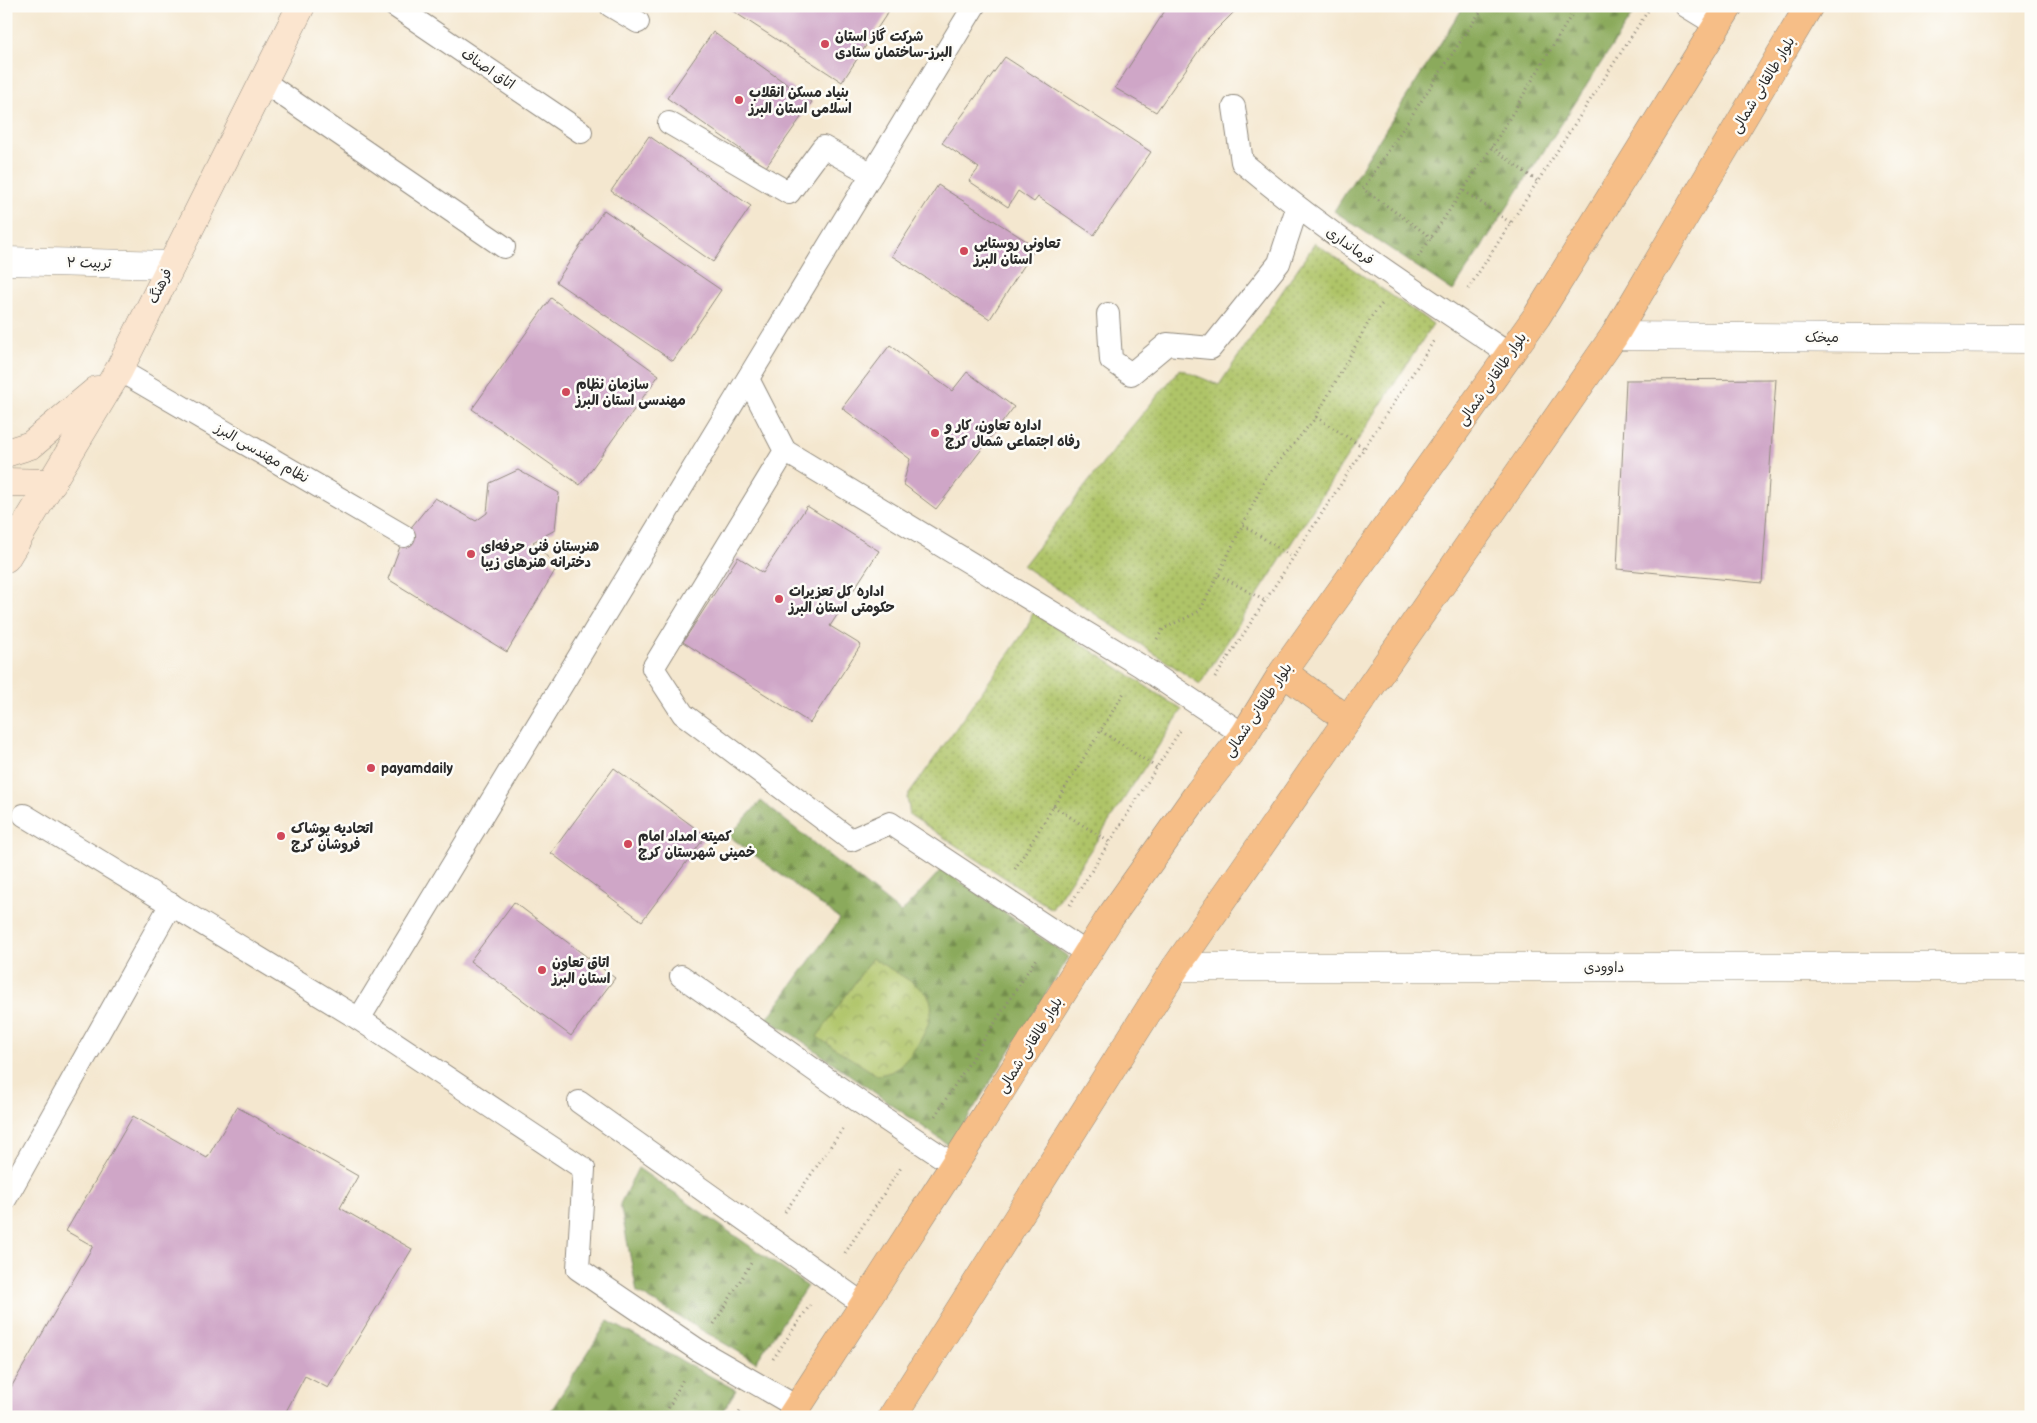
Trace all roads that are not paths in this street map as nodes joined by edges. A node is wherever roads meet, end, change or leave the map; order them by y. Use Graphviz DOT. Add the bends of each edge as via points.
graph roads {
  1 [pos="301,6"];
  2 [pos="396,6"];
  3 [pos="611,6"];
  4 [pos="974,6"];
  5 [pos="1686,6"];
  6 [pos="1809,6"];
  7 [pos="1723,16"];
  8 [pos="638,22"];
  9 [pos="264,82"];
  10 [pos="1234,107"];
  11 [pos="669,124"];
  12 [pos="581,132"];
  13 [pos="872,174"];
  14 [pos="1297,208"];
  15 [pos="504,247"];
  16 [pos="6,261"];
  17 [pos="171,265"];
  18 [pos="1108,314"];
  19 [pos="1614,336"];
  20 [pos="2031,339"];
  21 [pos="1509,354"];
  22 [pos="119,370"];
  23 [pos="748,379"];
  24 [pos="785,451"];
  25 [pos="6,453"];
  26 [pos="6,482"];
  27 [pos="52,483"];
  28 [pos="404,536"];
  29 [pos="6,558"];
  30 [pos="1284,672"];
  31 [pos="1348,720"];
  32 [pos="1244,735"];
  33 [pos="24,815"];
  34 [pos="171,904"];
  35 [pos="1088,954"];
  36 [pos="1176,967"];
  37 [pos="2031,967"];
  38 [pos="681,976"];
  39 [pos="359,1019"];
  40 [pos="580,1102"];
  41 [pos="954,1165"];
  42 [pos="6,1198"];
  43 [pos="862,1304"];
  44 [pos="794,1412"];
  45 [pos="900,1414"];
  1 -- 9 [label="main road, فرهنگ"];
  2 -- 12 [label="lane, اتاق اصناف"];
  3 -- 8 [label="lane"];
  4 -- 13 [label="lane"];
  5 -- 7 [label="lane"];
  6 -- 19 [label="main road, بلوار طالقانی شمالی"];
  7 -- 21 [label="main road, بلوار طالقانی شمالی" via="1537,316"];
  9 -- 15 [label="lane"];
  9 -- 17 [label="main road, فرهنگ"];
  10 -- 14 [label="lane, فرمانداری" via="1242,162"];
  11 -- 13 [label="lane" via="789,193 823,147"];
  13 -- 23 [label="lane"];
  14 -- 18 [label="lane" via="1279,263 1211,348 1167,344 1131,374 1111,360"];
  14 -- 21 [label="lane, فرمانداری"];
  16 -- 17 [label="street, تربیت ۲"];
  17 -- 22 [label="main road, فرهنگ"];
  19 -- 20 [label="street, میخک"];
  19 -- 31 [label="main road, بلوار طالقانی شمالی"];
  21 -- 30 [label="main road, بلوار طالقانی شمالی"];
  22 -- 25 [label="main road" via="31,445"];
  22 -- 27 [label="main road, فرهنگ"];
  22 -- 28 [label="lane, نظام مهندسی البرز"];
  23 -- 24 [label="lane"];
  23 -- 39 [label="lane"];
  24 -- 32 [label="lane" via="1141,666"];
  24 -- 35 [label="lane" via="653,668 683,714 851,840 890,823"];
  26 -- 27 [label="main road"];
  27 -- 29 [label="main road, فرهنگ"];
  30 -- 31 [label="main road"];
  30 -- 32 [label="main road, بلوار طالقانی شمالی"];
  31 -- 36 [label="main road, بلوار طالقانی شمالی"];
  32 -- 35 [label="main road, بلوار طالقانی شمالی" via="1129,890"];
  33 -- 34 [label="lane"];
  34 -- 39 [label="lane"];
  34 -- 42 [label="lane"];
  35 -- 41 [label="main road, بلوار طالقانی شمالی"];
  36 -- 37 [label="street, داوودی"];
  36 -- 45 [label="main road, بلوار طالقانی شمالی"];
  38 -- 41 [label="lane"];
  39 -- 44 [label="lane" via="584,1169 578,1269"];
  40 -- 43 [label="lane"];
  41 -- 43 [label="main road, بلوار طالقانی شمالی"];
  43 -- 44 [label="main road, بلوار طالقانی شمالی"];
}
